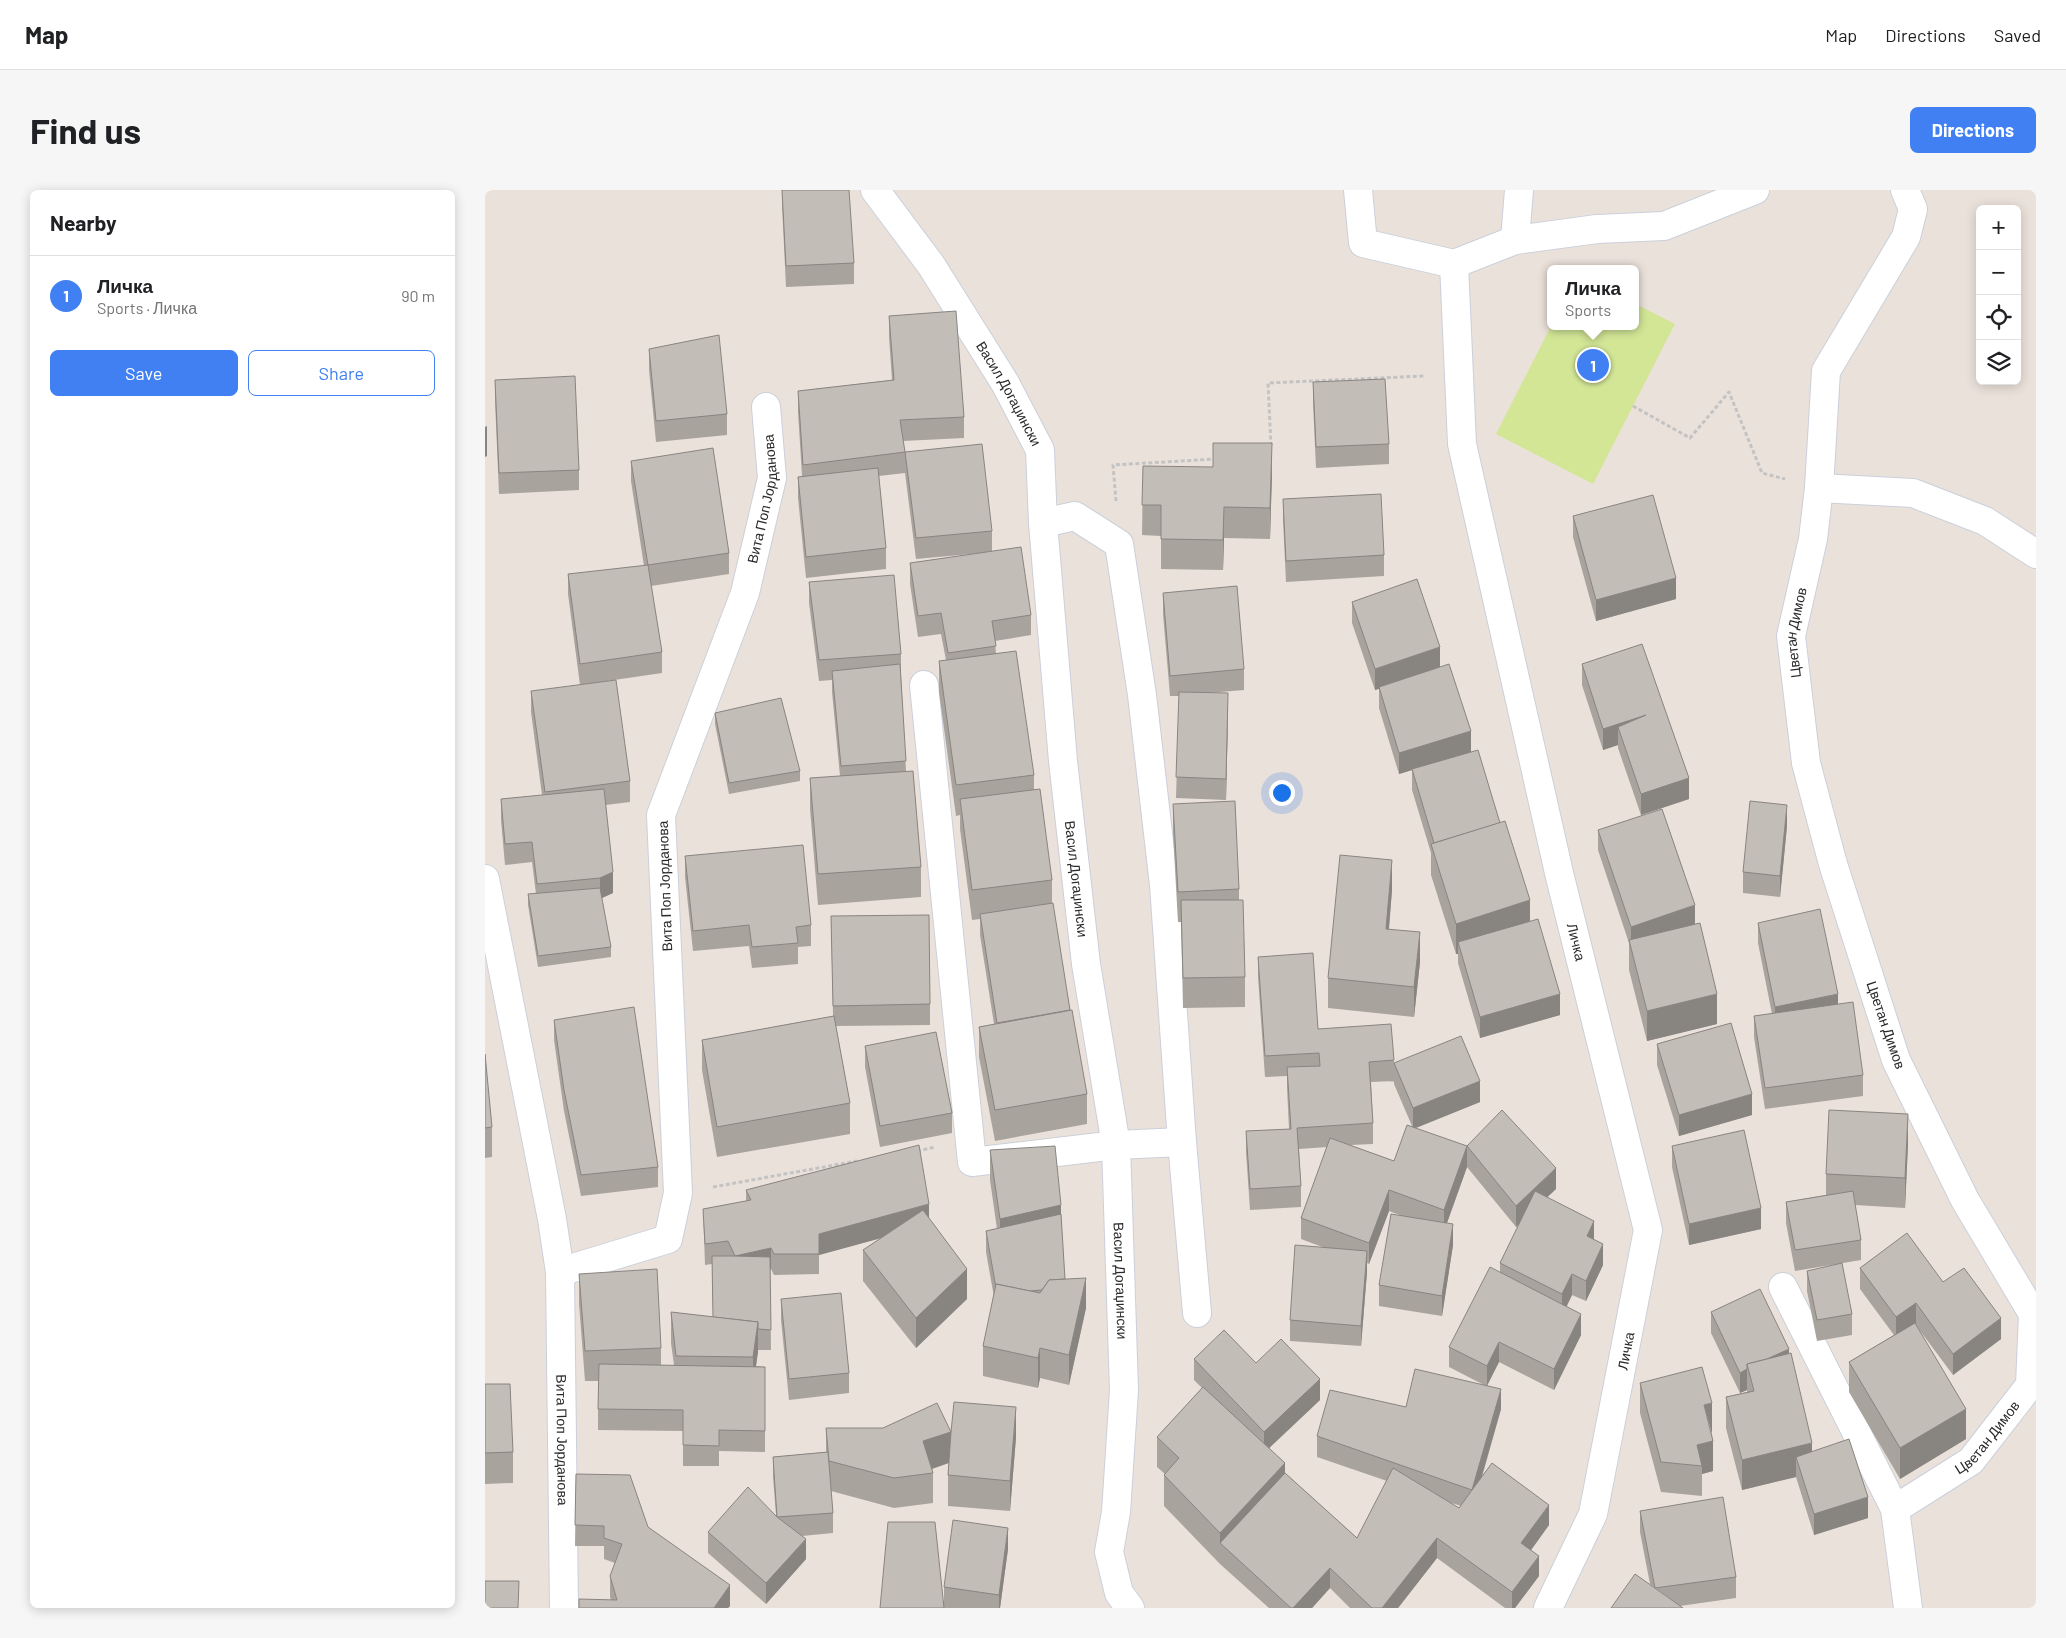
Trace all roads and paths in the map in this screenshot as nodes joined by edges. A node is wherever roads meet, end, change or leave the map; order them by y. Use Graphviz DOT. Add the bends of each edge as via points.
graph roads {
  1 [pos="875,190"];
  2 [pos="1358,190"];
  3 [pos="1519,190"];
  4 [pos="1755,190"];
  5 [pos="1905,190"];
  6 [pos="1515,240"];
  7 [pos="1454,264"];
  8 [pos="1459,374"];
  9 [pos="1633,406"];
  10 [pos="766,407"];
  11 [pos="1271,447"];
  12 [pos="1222,459"];
  13 [pos="1819,488"];
  14 [pos="1043,523"];
  15 [pos="1119,544"];
  16 [pos="2036,554"];
  17 [pos="924,685"];
  18 [pos="485,878"];
  19 [pos="970,1141"];
  20 [pos="1182,1142"];
  21 [pos="1116,1145"];
  22 [pos="911,1152"];
  23 [pos="863,1160"];
  24 [pos="678,1193"];
  25 [pos="560,1272"];
  26 [pos="1783,1287"];
  27 [pos="1197,1313"];
  28 [pos="1895,1509"];
  29 [pos="563,1608"];
  30 [pos="1130,1608"];
  31 [pos="1548,1608"];
  32 [pos="1908,1608"];
  1 -- 14 [label="street, Васил Догаџински" via="931,265 1005,383 1040,450"];
  2 -- 7 [label="street" via="1363,243"];
  3 -- 6 [label="street"];
  4 -- 6 [label="street" via="1664,226 1597,229"];
  5 -- 13 [label="street, Цветан Димов" via="1913,209 1907,237 1826,371"];
  6 -- 7 [label="street"];
  7 -- 8 [label="street, Личка"];
  8 -- 11 [label="path" via="1268,383"];
  8 -- 31 [label="street, Личка" via="1463,444 1559,873 1649,1230 1593,1514"];
  9 -- 13 [label="path" via="1690,438 1729,392 1762,473"];
  10 -- 24 [label="street, Вита Поп Јорданова" via="772,478 745,593 661,815"];
  12 -- 15 [label="path" via="1113,465"];
  13 -- 16 [label="street" via="1913,493 1985,521"];
  13 -- 28 [label="street, Цветан Димов" via="1813,539 1791,636 1806,763 1833,864 1896,1060 1965,1200 2033,1314 2030,1385 1971,1461"];
  14 -- 15 [label="street" via="1075,516"];
  14 -- 21 [label="street, Васил Догаџински" via="1063,761 1085,955"];
  15 -- 20 [label="street" via="1142,695 1165,885"];
  17 -- 19 [label="street"];
  18 -- 25 [label="street, Вита Поп Јорданова"];
  19 -- 21 [label="street" via="971,1162"];
  19 -- 22 [label="path"];
  20 -- 21 [label="street"];
  20 -- 27 [label="street"];
  21 -- 30 [label="street, Васил Догаџински" via="1124,1390 1116,1512 1109,1552 1119,1593"];
  23 -- 24 [label="path"];
  24 -- 25 [label="street, Вита Поп Јорданова" via="668,1239"];
  25 -- 29 [label="street, Вита Поп Јорданова"];
  26 -- 28 [label="street"];
  28 -- 32 [label="street"];
}
